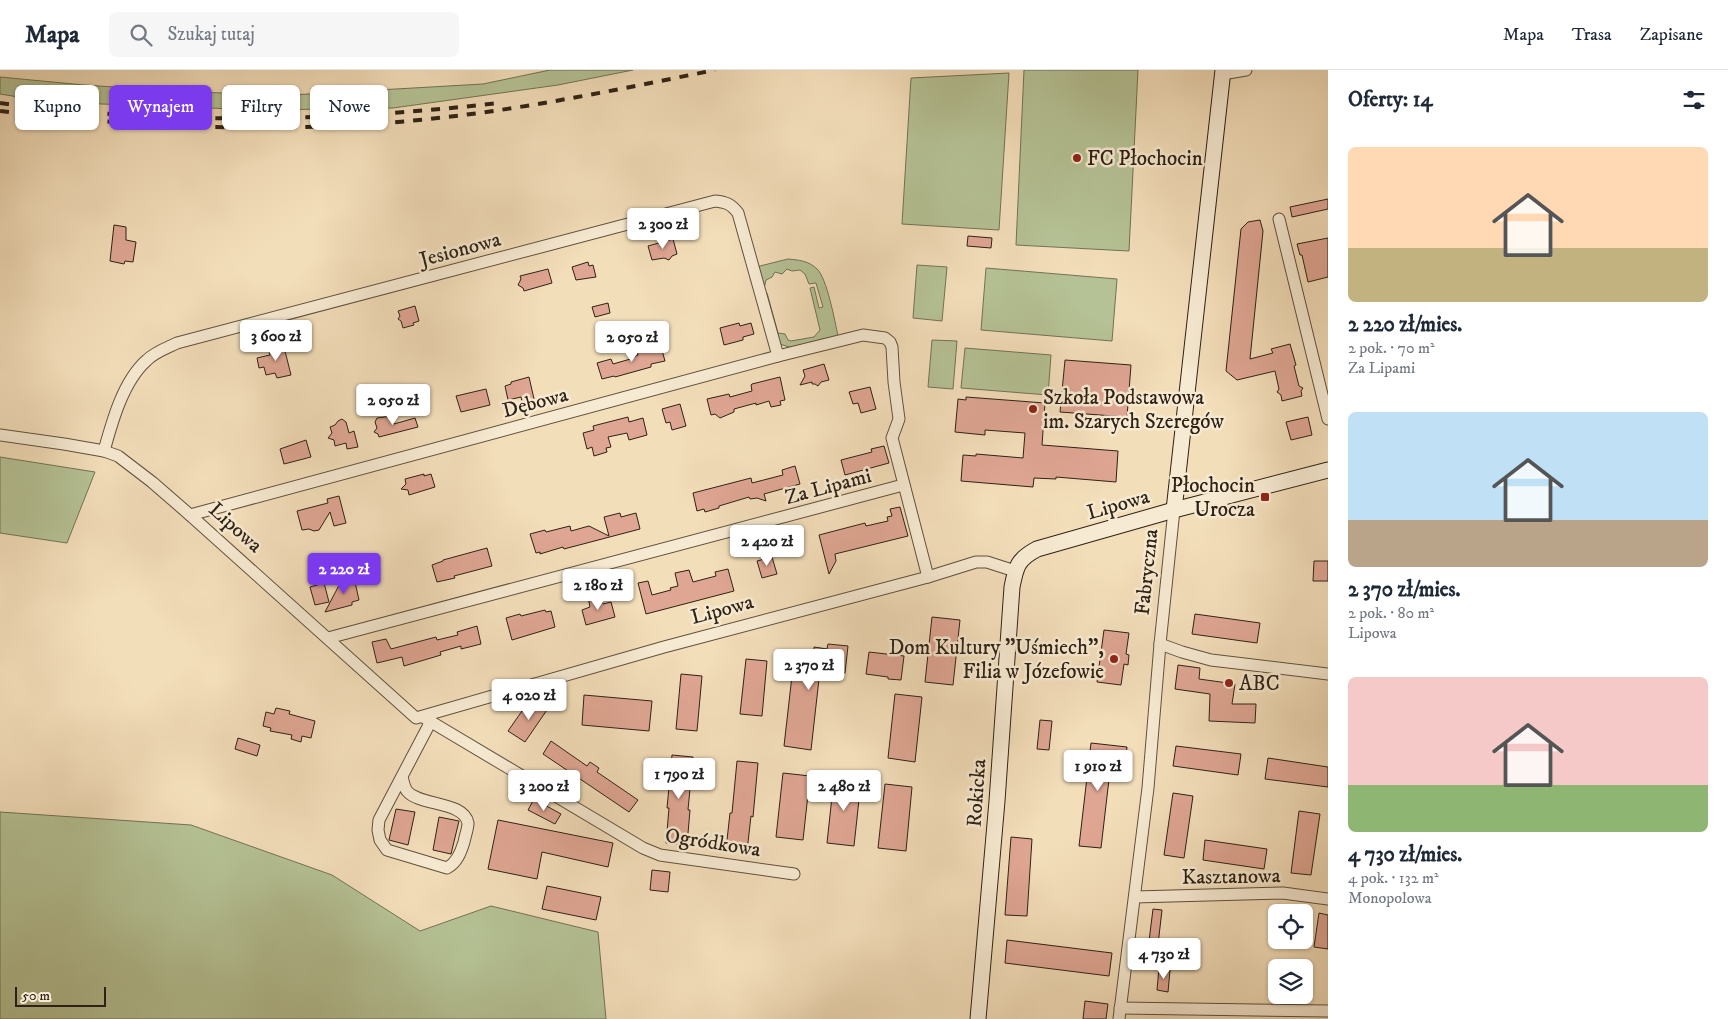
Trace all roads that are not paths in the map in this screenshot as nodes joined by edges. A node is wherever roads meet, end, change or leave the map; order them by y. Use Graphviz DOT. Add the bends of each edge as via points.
graph roads {
  1 [pos="1246,70"];
  2 [pos="1222,72"];
  3 [pos="1278,219"];
  4 [pos="778,356"];
  5 [pos="1328,419"];
  6 [pos="0,435"];
  7 [pos="104,451"];
  8 [pos="1328,470"];
  9 [pos="903,486"];
  10 [pos="1174,510"];
  11 [pos="190,515"];
  12 [pos="1015,571"];
  13 [pos="928,577"];
  14 [pos="328,638"];
  15 [pos="1160,644"];
  16 [pos="1328,674"];
  17 [pos="427,719"];
  18 [pos="402,776"];
  19 [pos="794,874"];
  20 [pos="1135,896"];
  21 [pos="1328,899"];
  22 [pos="1328,1011"];
  23 [pos="1120,1014"];
  24 [pos="978,1019"];
  1 -- 2 [label="street"];
  2 -- 10 [label="main road, Fabryczna"];
  3 -- 5 [label="street"];
  4 -- 7 [label="street, Jesionowa" via="738,213 726,202 714,202 177,343 146,360 135,375 112,422"];
  4 -- 9 [label="street, Dębowa" via="863,335 878,336 890,342 899,419 892,438"];
  4 -- 11 [label="street, Dębowa"];
  6 -- 7 [label="street, Lipowa"];
  7 -- 11 [label="street, Lipowa" via="118,456"];
  8 -- 10 [label="main road, Lipowa"];
  9 -- 13 [label="street"];
  9 -- 14 [label="street, Za Lipami"];
  10 -- 12 [label="main road, Lipowa" via="1037,549 1020,561"];
  10 -- 15 [label="street, Fabryczna"];
  11 -- 14 [label="street, Lipowa"];
  12 -- 13 [label="street, Lipowa" via="976,562"];
  12 -- 24 [label="main road, Rokicka"];
  13 -- 17 [label="street, Lipowa" via="664,647"];
  14 -- 17 [label="street, Lipowa" via="416,718"];
  15 -- 16 [label="street" via="1210,660"];
  15 -- 20 [label="street, Fabryczna"];
  17 -- 18 [label="street"];
  17 -- 19 [label="street, Ogródkowa" via="652,852"];
  18 -- 18 [label="street" via="380,820 380,840 387,850 448,868 461,851 468,824 466,818 450,807 414,797 408,792"];
  20 -- 21 [label="street, Kasztanowa" via="1283,893"];
  20 -- 23 [label="street, Fabryczna"];
  22 -- 23 [label="street"];
}
